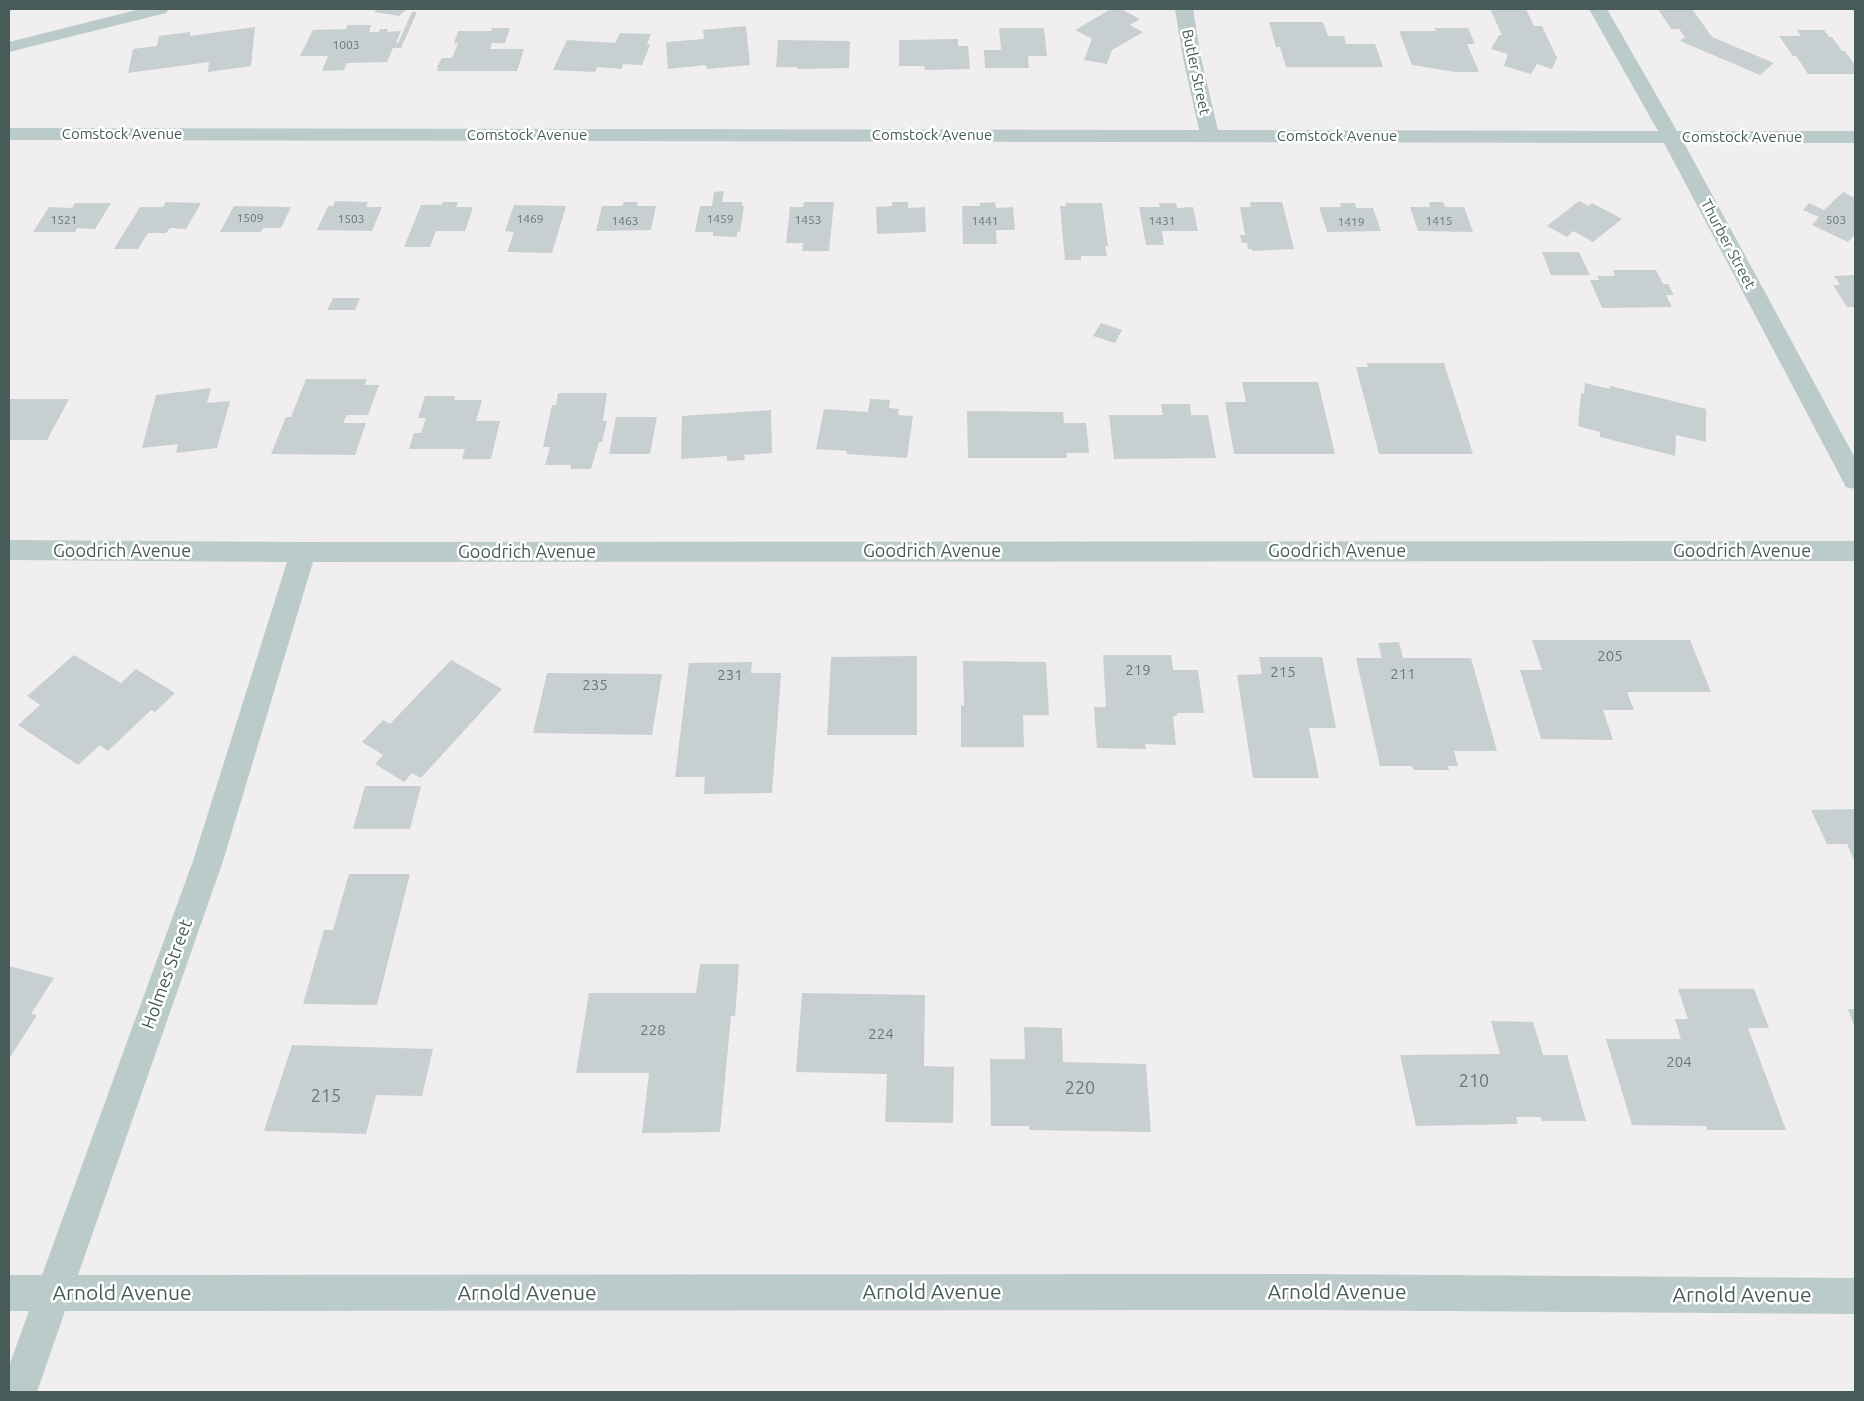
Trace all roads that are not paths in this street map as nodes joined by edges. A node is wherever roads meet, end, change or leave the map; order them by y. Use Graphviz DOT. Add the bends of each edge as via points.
graph roads {
  1 [pos="160,9"];
  2 [pos="1184,9"];
  3 [pos="1598,9"];
  4 [pos="9,47"];
  5 [pos="9,134"];
  6 [pos="1210,135"];
  7 [pos="1671,136"];
  8 [pos="1855,137"];
  9 [pos="1855,480"];
  10 [pos="9,550"];
  11 [pos="1855,551"];
  12 [pos="303,552"];
  13 [pos="9,1293"];
  14 [pos="52,1294"];
  15 [pos="1855,1296"];
  16 [pos="18,1392"];
  1 -- 4 [label="street"];
  2 -- 6 [label="street, Butler Street"];
  3 -- 7 [label="street, Thurber Street"];
  5 -- 6 [label="street, Comstock Avenue"];
  6 -- 7 [label="street, Comstock Avenue"];
  7 -- 8 [label="street, Comstock Avenue"];
  7 -- 9 [label="street, Thurber Street"];
  10 -- 12 [label="street, Goodrich Avenue"];
  11 -- 12 [label="street, Goodrich Avenue"];
  12 -- 14 [label="street, Holmes Street" via="208,861"];
  13 -- 14 [label="street, Arnold Avenue"];
  14 -- 15 [label="street, Arnold Avenue" via="1315,1292"];
  14 -- 16 [label="street, Holmes Street"];
}
